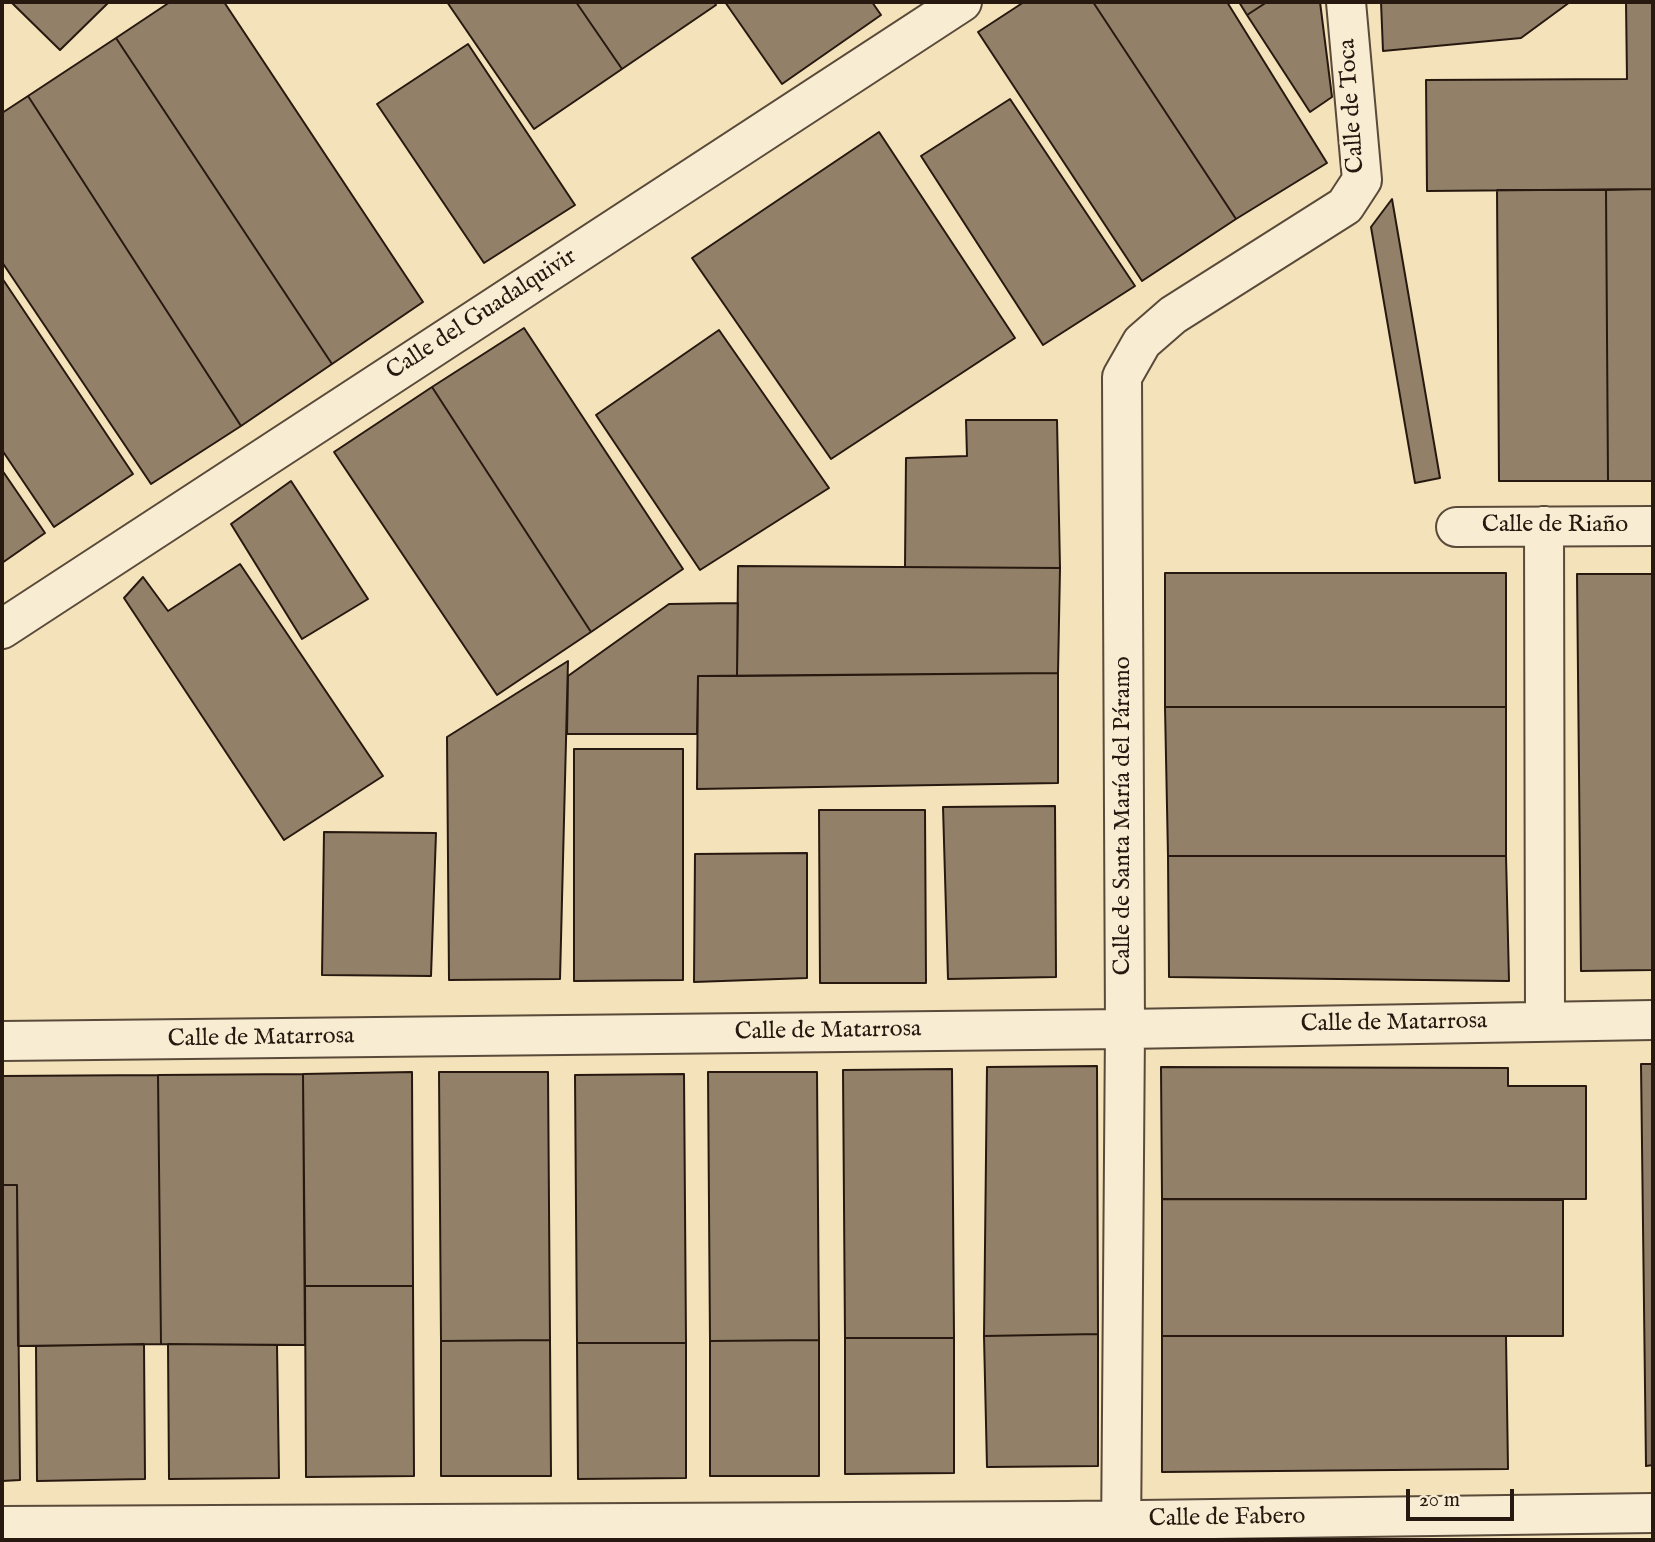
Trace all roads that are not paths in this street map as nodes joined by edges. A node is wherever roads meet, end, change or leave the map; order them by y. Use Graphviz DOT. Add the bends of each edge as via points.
graph roads {
  1 [pos="962,2"];
  2 [pos="1346,2"];
  3 [pos="1345,206"];
  4 [pos="1544,526"];
  5 [pos="1653,526"];
  6 [pos="1456,527"];
  7 [pos="2,629"];
  8 [pos="1653,1020"];
  9 [pos="1545,1022"];
  10 [pos="1125,1029"];
  11 [pos="2,1041"];
  12 [pos="1653,1513"];
  13 [pos="2,1527"];
  14 [pos="1121,1530"];
  1 -- 7 [label="street, Calle del Guadalquivir"];
  2 -- 3 [label="street, Calle de Toca" via="1362,180"];
  3 -- 10 [label="street, Calle de Santa María del Páramo" via="1173,315 1142,342 1122,377"];
  4 -- 5 [label="street, Calle de Riaño"];
  4 -- 6 [label="street, Calle de Riaño"];
  4 -- 9 [label="street"];
  8 -- 9 [label="street, Calle de Matarrosa"];
  9 -- 10 [label="street, Calle de Matarrosa"];
  10 -- 11 [label="street, Calle de Matarrosa"];
  10 -- 14 [label="street, Calle de Santa María del Páramo"];
  12 -- 14 [label="street, Calle de Fabero"];
  13 -- 14 [label="street, Calle de Fabero"];
}
